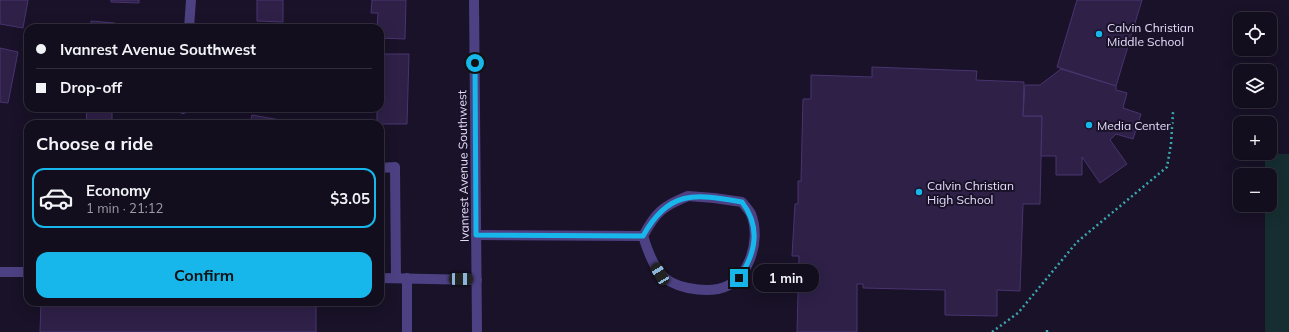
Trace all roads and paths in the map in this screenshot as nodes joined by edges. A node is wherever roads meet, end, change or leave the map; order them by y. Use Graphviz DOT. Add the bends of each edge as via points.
graph roads {
  1 [pos="191,0"];
  2 [pos="474,0"];
  3 [pos="189,24"];
  4 [pos="1173,112"];
  5 [pos="384,168"];
  6 [pos="476,235"];
  7 [pos="643,236"];
  8 [pos="0,272"];
  9 [pos="24,272"];
  10 [pos="384,278"];
  11 [pos="402,278"];
  12 [pos="477,280"];
  13 [pos="407,332"];
  14 [pos="477,332"];
  15 [pos="992,332"];
  1 -- 3 [label="street"];
  2 -- 6 [label="street, Ivanrest Avenue Southwest"];
  4 -- 15 [label="path" via="1167,167 1077,242 1018,313"];
  5 -- 11 [label="street" via="395,167"];
  6 -- 7 [label="street"];
  6 -- 12 [label="street, Ivanrest Avenue Southwest"];
  7 -- 7 [label="street" via="660,274 676,285 702,291 720,289 739,278 748,265 755,233 751,214 742,202 688,196 668,205 653,219"];
  8 -- 9 [label="street"];
  10 -- 11 [label="street"];
  11 -- 12 [label="street"];
  11 -- 13 [label="street"];
  12 -- 14 [label="street, Ivanrest Avenue Southwest"];
}
